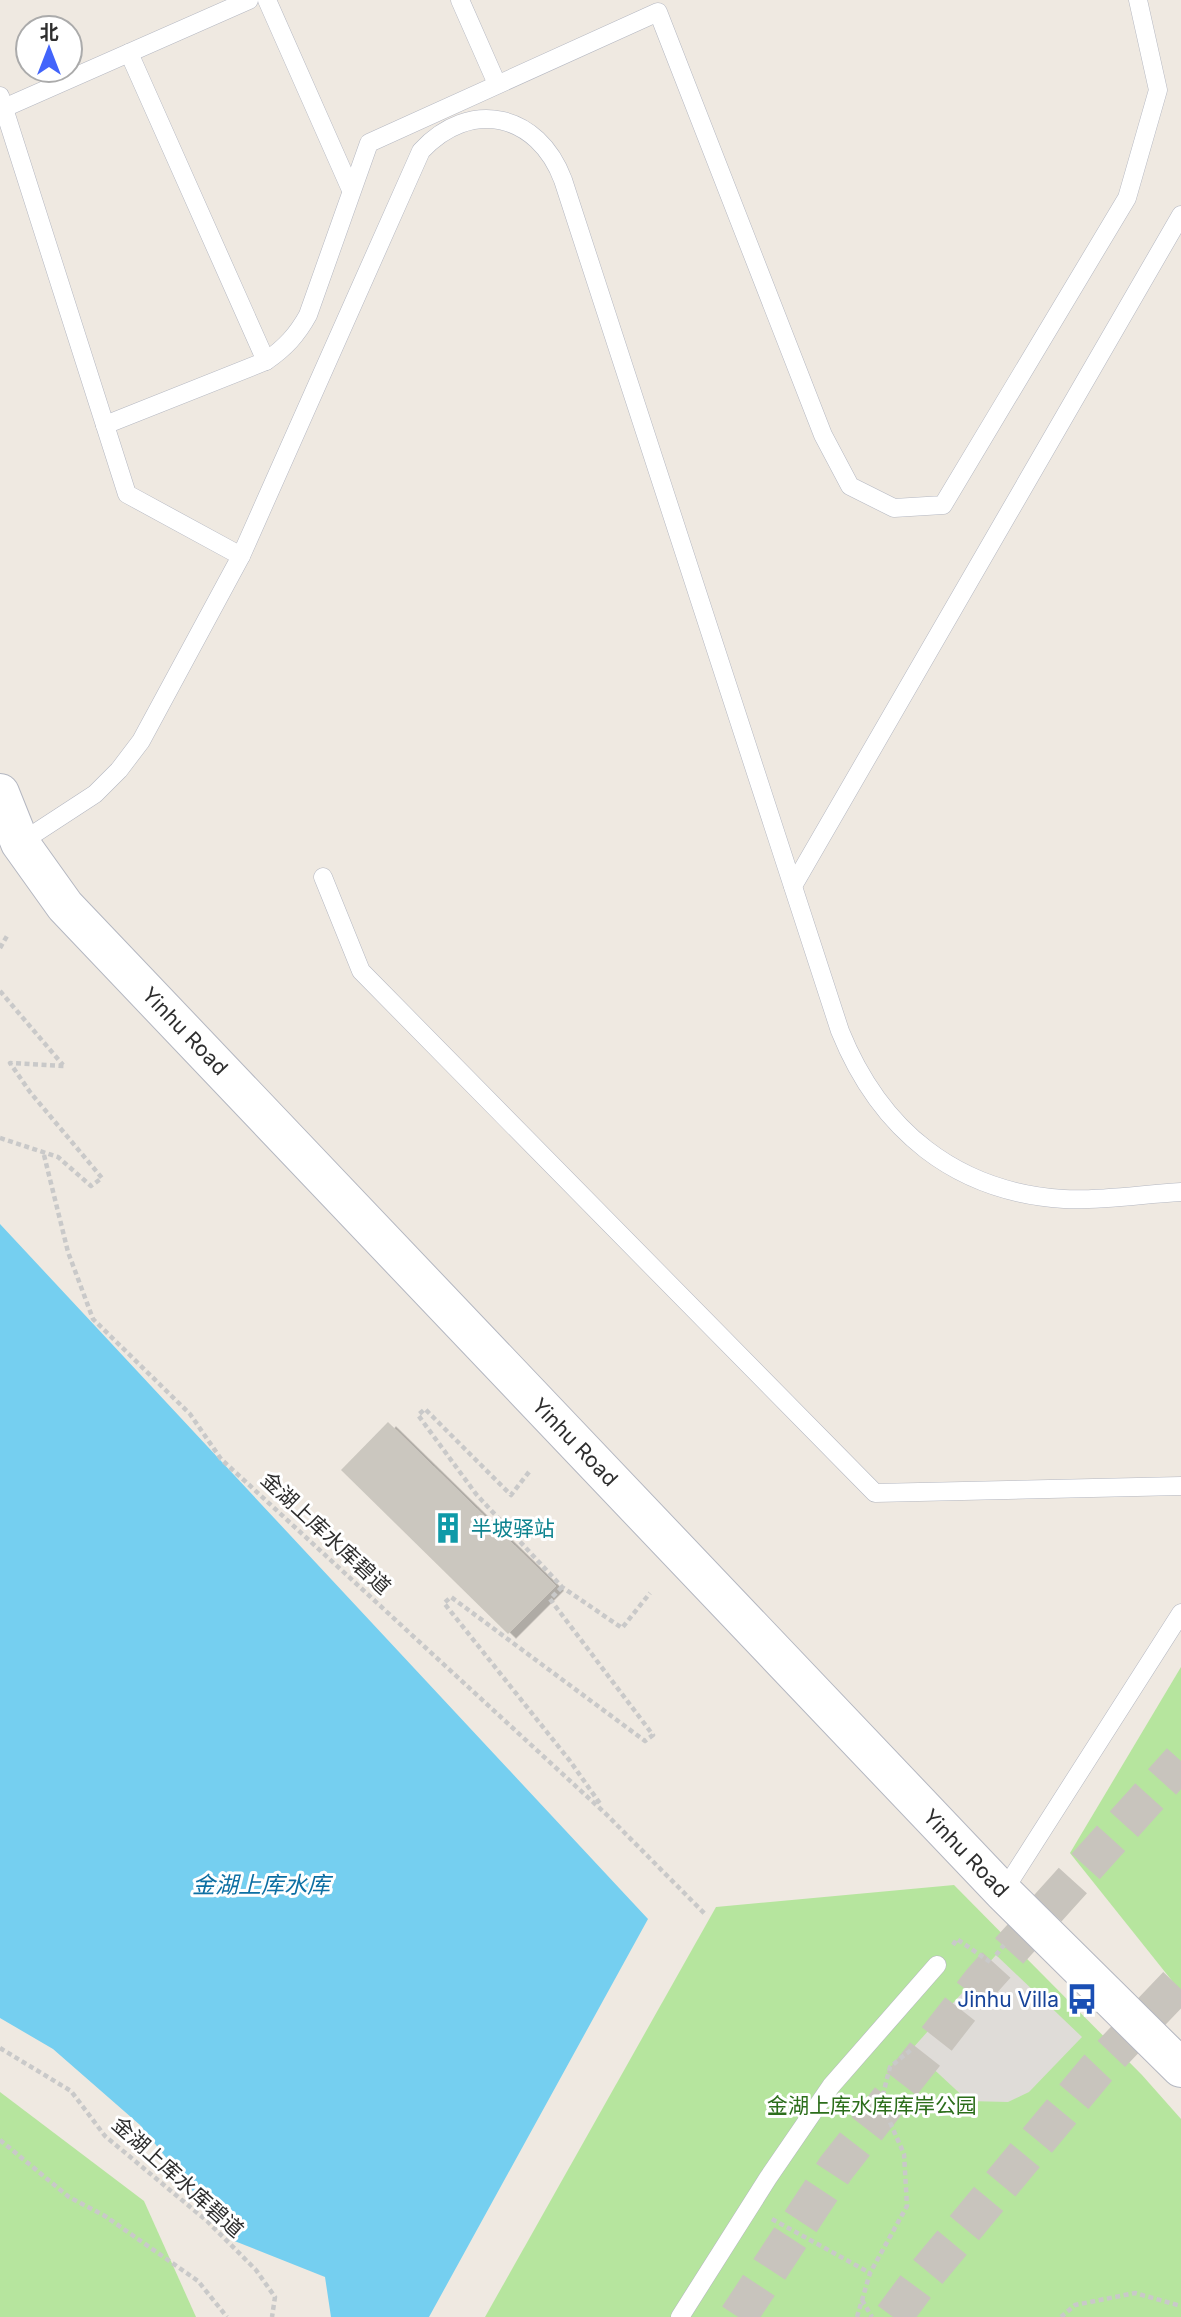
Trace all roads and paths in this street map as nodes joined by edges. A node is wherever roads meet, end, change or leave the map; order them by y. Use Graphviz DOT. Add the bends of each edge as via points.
graph roads {
  1 [pos="249,0"];
  2 [pos="267,0"];
  3 [pos="460,0"];
  4 [pos="1138,0"];
  5 [pos="130,53"];
  6 [pos="497,84"];
  7 [pos="2,102"];
  8 [pos="351,190"];
  9 [pos="1181,215"];
  10 [pos="267,361"];
  11 [pos="105,425"];
  12 [pos="241,556"];
  13 [pos="0,793"];
  14 [pos="20,843"];
  15 [pos="323,877"];
  16 [pos="793,886"];
  17 [pos="7,936"];
  18 [pos="0,948"];
  19 [pos="0,992"];
  20 [pos="0,1138"];
  21 [pos="44,1155"];
  22 [pos="1181,1192"];
  23 [pos="529,1472"];
  24 [pos="1181,1486"];
  25 [pos="562,1587"];
  26 [pos="650,1593"];
  27 [pos="1181,1613"];
  28 [pos="607,1814"];
  29 [pos="1003,1892"];
  30 [pos="705,1913"];
  31 [pos="957,1939"];
  32 [pos="990,1962"];
  33 [pos="937,1965"];
  34 [pos="0,2048"];
  35 [pos="912,2049"];
  36 [pos="1181,2068"];
  37 [pos="0,2140"];
  38 [pos="750,2207"];
  39 [pos="870,2273"];
  40 [pos="862,2300"];
  41 [pos="1181,2306"];
  42 [pos="227,2317"];
  43 [pos="272,2317"];
  44 [pos="680,2317"];
  45 [pos="857,2317"];
  46 [pos="872,2317"];
  47 [pos="1061,2317"];
  1 -- 5 [label="lane"];
  2 -- 8 [label="lane"];
  3 -- 6 [label="lane"];
  4 -- 6 [label="lane" via="1158,90 1127,198 943,505 894,508 850,486 823,435 658,12"];
  5 -- 7 [label="lane"];
  5 -- 10 [label="lane"];
  6 -- 8 [label="lane" via="369,143"];
  7 -- 11 [label="lane"];
  8 -- 10 [label="lane" via="309,316 285,348"];
  9 -- 16 [label="lane"];
  10 -- 11 [label="lane"];
  11 -- 12 [label="lane" via="127,494"];
  12 -- 14 [label="lane" via="141,741 119,770 71,812"];
  12 -- 16 [label="lane" via="421,151 442,132 467,121 486,119 522,128 548,150 563,180"];
  13 -- 14 [label="street, Yinhu Road"];
  14 -- 29 [label="street, Yinhu Road" via="65,906"];
  15 -- 24 [label="lane" via="361,971 875,1493"];
  16 -- 22 [label="lane" via="852,1059 885,1112 931,1154 995,1187 1031,1196 1067,1199"];
  17 -- 18 [label="path"];
  19 -- 21 [label="path" via="64,1066 10,1063 102,1178 91,1186 58,1157"];
  20 -- 21 [label="path"];
  21 -- 28 [label="path, 金湖上库水库碧道" via="68,1252 93,1319 190,1414 221,1459"];
  23 -- 25 [label="path" via="511,1495 425,1409 418,1415 475,1494"];
  25 -- 26 [label="path" via="622,1628"];
  25 -- 28 [label="path" via="550,1599 653,1735 645,1741 451,1597 444,1603"];
  27 -- 29 [label="lane"];
  28 -- 30 [label="path, 金湖上库水库碧道"];
  29 -- 36 [label="street, Yinhu Road"];
  31 -- 32 [label="path"];
  33 -- 38 [label="lane" via="831,2086"];
  34 -- 43 [label="path, 金湖上库水库碧道" via="71,2091 105,2136 207,2221 275,2297"];
  35 -- 39 [label="path" via="890,2067 881,2102 904,2154 907,2206"];
  37 -- 42 [label="path" via="69,2197 106,2216 198,2281"];
  38 -- 39 [label="path"];
  38 -- 44 [label="lane"];
  39 -- 40 [label="path"];
  40 -- 45 [label="path"];
  40 -- 46 [label="path"];
  41 -- 47 [label="path" via="1135,2293 1075,2305"];
}
